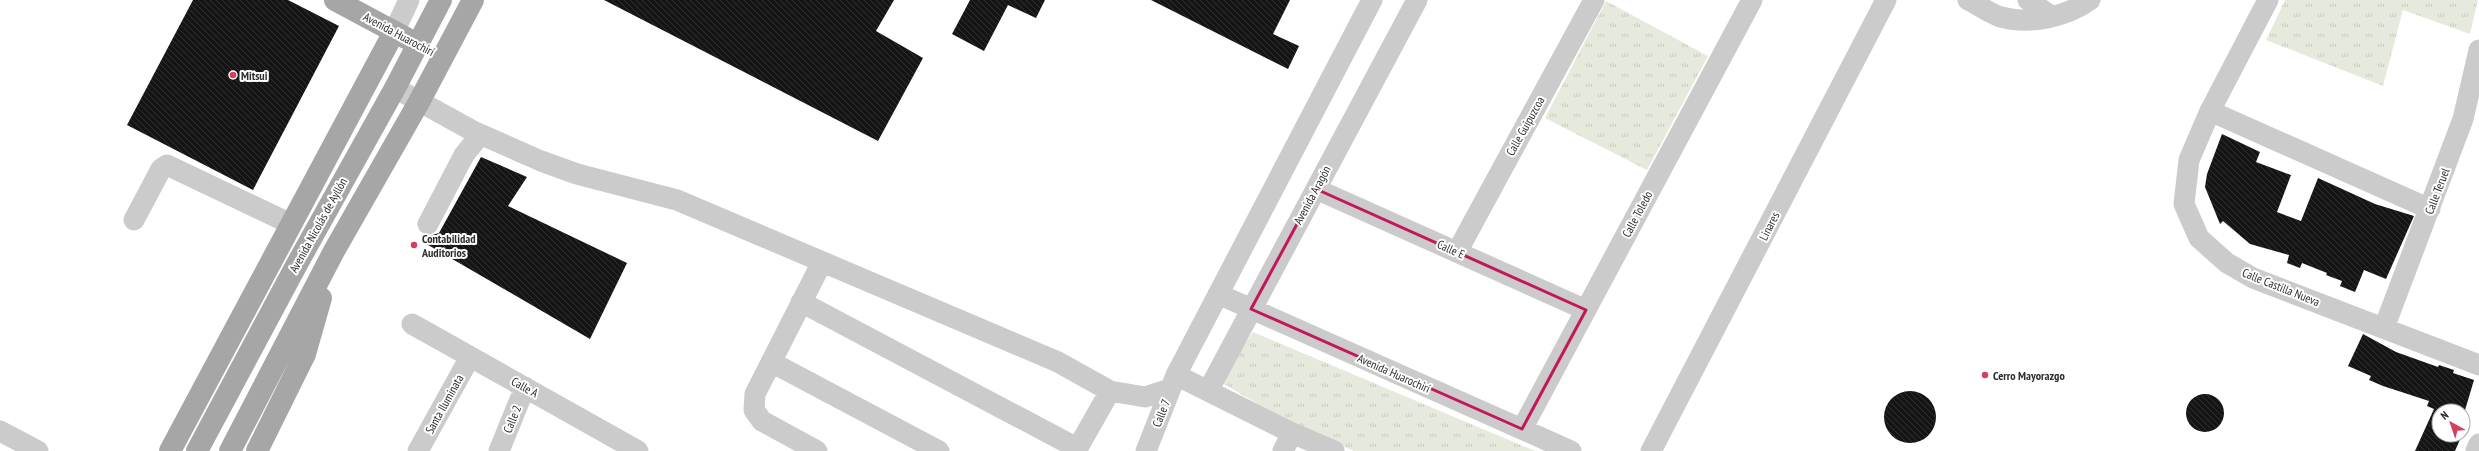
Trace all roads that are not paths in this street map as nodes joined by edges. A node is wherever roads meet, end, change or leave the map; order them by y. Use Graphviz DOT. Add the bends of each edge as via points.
graph roads {
  1 [pos="335,0"];
  2 [pos="409,0"];
  3 [pos="440,0"];
  4 [pos="473,0"];
  5 [pos="1372,0"];
  6 [pos="1417,0"];
  7 [pos="1594,0"];
  8 [pos="1752,0"];
  9 [pos="1886,0"];
  10 [pos="2028,0"];
  11 [pos="2090,0"];
  12 [pos="2268,0"];
  13 [pos="1978,2"];
  14 [pos="2051,16"];
  15 [pos="394,32"];
  16 [pos="418,45"];
  17 [pos="2479,50"];
  18 [pos="442,58"];
  19 [pos="395,88"];
  20 [pos="419,102"];
  21 [pos="2210,111"];
  22 [pos="480,134"];
  23 [pos="1316,189"];
  24 [pos="2430,209"];
  25 [pos="134,220"];
  26 [pos="291,224"];
  27 [pos="428,224"];
  28 [pos="334,251"];
  29 [pos="1457,252"];
  30 [pos="822,262"];
  31 [pos="1218,294"];
  32 [pos="801,302"];
  33 [pos="1251,309"];
  34 [pos="1586,310"];
  35 [pos="412,324"];
  36 [pos="2384,328"];
  37 [pos="470,357"];
  38 [pos="771,362"];
  39 [pos="2479,366"];
  40 [pos="1173,382"];
  41 [pos="525,387"];
  42 [pos="1208,390"];
  43 [pos="1110,392"];
  44 [pos="1522,429"];
  45 [pos="0,431"];
  46 [pos="1287,442"];
  47 [pos="2479,444"];
  48 [pos="1076,449"];
  49 [pos="38,451"];
  50 [pos="170,451"];
  51 [pos="197,451"];
  52 [pos="230,451"];
  53 [pos="257,451"];
  54 [pos="418,451"];
  55 [pos="500,451"];
  56 [pos="638,451"];
  57 [pos="817,451"];
  58 [pos="939,451"];
  59 [pos="1146,451"];
  60 [pos="1334,451"];
  61 [pos="1571,451"];
  62 [pos="1651,451"];
  63 [pos="2476,451"];
  1 -- 15 [label="main road, Avenida Huarochirí"];
  2 -- 15 [label="street, Avenida Nicolás de Ayllón"];
  3 -- 16 [label="main road, Avenida Nicolás de Ayllón"];
  4 -- 18 [label="main road"];
  5 -- 31 [label="street"];
  6 -- 23 [label="street, Avenida Aragón"];
  7 -- 29 [label="street, Calle Guipuzcoa"];
  8 -- 34 [label="street, Calle Toledo"];
  9 -- 62 [label="street, Linares"];
  10 -- 14 [label="street"];
  11 -- 14 [label="street" via="2084,5"];
  12 -- 21 [label="street, Calle Castilla Nueva"];
  13 -- 14 [label="street" via="2001,17 2038,20"];
  15 -- 16 [label="main road, Avenida Huarochirí"];
  15 -- 26 [label="main road, Avenida Nicolás de Ayllón"];
  16 -- 18 [label="main road, Avenida Huarochirí"];
  16 -- 19 [label="main road, Avenida Nicolás de Ayllón"];
  17 -- 24 [label="street, Calle Teruel" via="2463,119"];
  18 -- 20 [label="main road"];
  19 -- 20 [label="street"];
  19 -- 51 [label="main road, Avenida Nicolás de Ayllón"];
  20 -- 22 [label="street"];
  20 -- 28 [label="main road"];
  21 -- 24 [label="street"];
  21 -- 36 [label="street, Calle Castilla Nueva" via="2189,160 2184,204 2199,238 2227,263 2253,278"];
  22 -- 27 [label="street" via="464,155"];
  22 -- 30 [label="street" via="577,174 677,200"];
  23 -- 29 [label="street, Calle E"];
  23 -- 33 [label="street, Avenida Aragón"];
  24 -- 36 [label="street, Calle Teruel"];
  25 -- 26 [label="street" via="161,169 167,165"];
  26 -- 50 [label="main road, Avenida Nicolás de Ayllón"];
  28 -- 52 [label="main road"];
  28 -- 53 [label="main road" via="305,354"];
  29 -- 34 [label="street, Calle E"];
  30 -- 32 [label="street"];
  30 -- 43 [label="street" via="1058,362"];
  31 -- 33 [label="street, Avenida Huarochirí"];
  31 -- 40 [label="street"];
  32 -- 38 [label="street"];
  32 -- 48 [label="street"];
  33 -- 42 [label="street, Avenida Aragón"];
  33 -- 44 [label="street, Avenida Huarochirí"];
  34 -- 44 [label="street, Calle Toledo"];
  35 -- 37 [label="street, Calle A"];
  36 -- 39 [label="street, Calle Castilla Nueva"];
  37 -- 41 [label="street, Calle A"];
  37 -- 54 [label="street, Santa Iluminata"];
  38 -- 57 [label="street" via="755,394 754,410 762,421"];
  38 -- 58 [label="street"];
  40 -- 42 [label="street"];
  40 -- 43 [label="street" via="1146,397"];
  40 -- 59 [label="street, Calle 7"];
  41 -- 55 [label="street, Calle 2"];
  41 -- 56 [label="street, Calle A"];
  42 -- 46 [label="street"];
  43 -- 48 [label="street"];
  44 -- 61 [label="street, Avenida Huarochirí"];
  45 -- 49 [label="street"];
  46 -- 60 [label="street"];
  47 -- 63 [label="street"];
}
